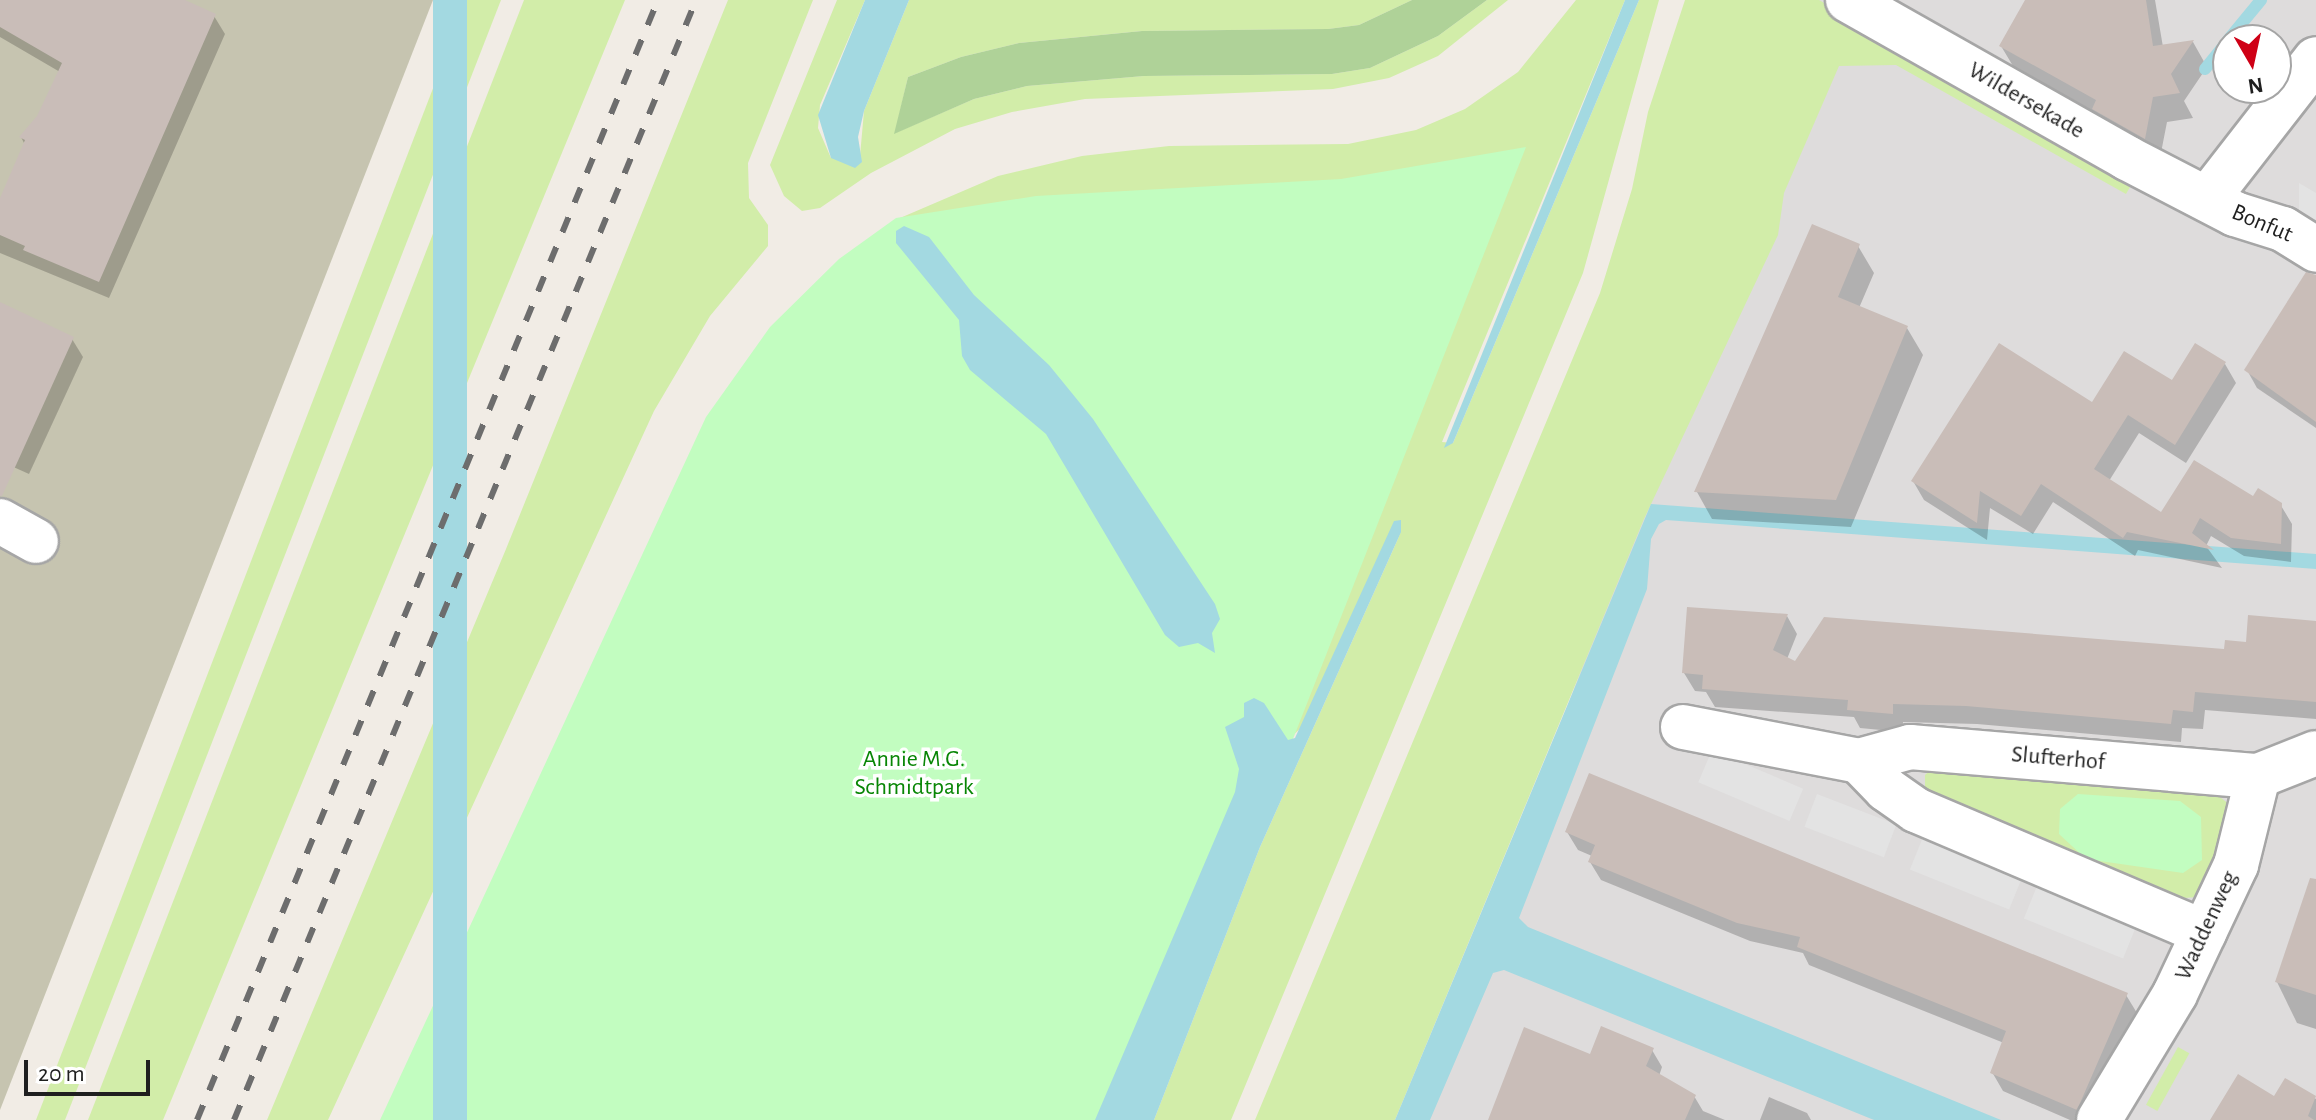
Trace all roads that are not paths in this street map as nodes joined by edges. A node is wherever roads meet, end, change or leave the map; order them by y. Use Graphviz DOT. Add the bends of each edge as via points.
graph roads {
  1 [pos="1848,0"];
  2 [pos="2316,59"];
  3 [pos="2207,199"];
  4 [pos="2316,250"];
  5 [pos="1683,727"];
  6 [pos="2316,753"];
  7 [pos="1859,761"];
  8 [pos="2258,776"];
  9 [pos="2204,932"];
  10 [pos="2099,1120"];
  1 -- 3 [label="street, Wildersekade"];
  2 -- 3 [label="street"];
  3 -- 4 [label="street, Bonfut" via="2283,229"];
  5 -- 7 [label="street, Slufterhof"];
  6 -- 8 [label="street"];
  7 -- 8 [label="street, Slufterhof" via="1910,747"];
  7 -- 9 [label="street" via="1916,810"];
  8 -- 9 [label="street, Waddenweg" via="2236,865"];
  9 -- 10 [label="street, Waddenweg" via="2175,994"];
}
